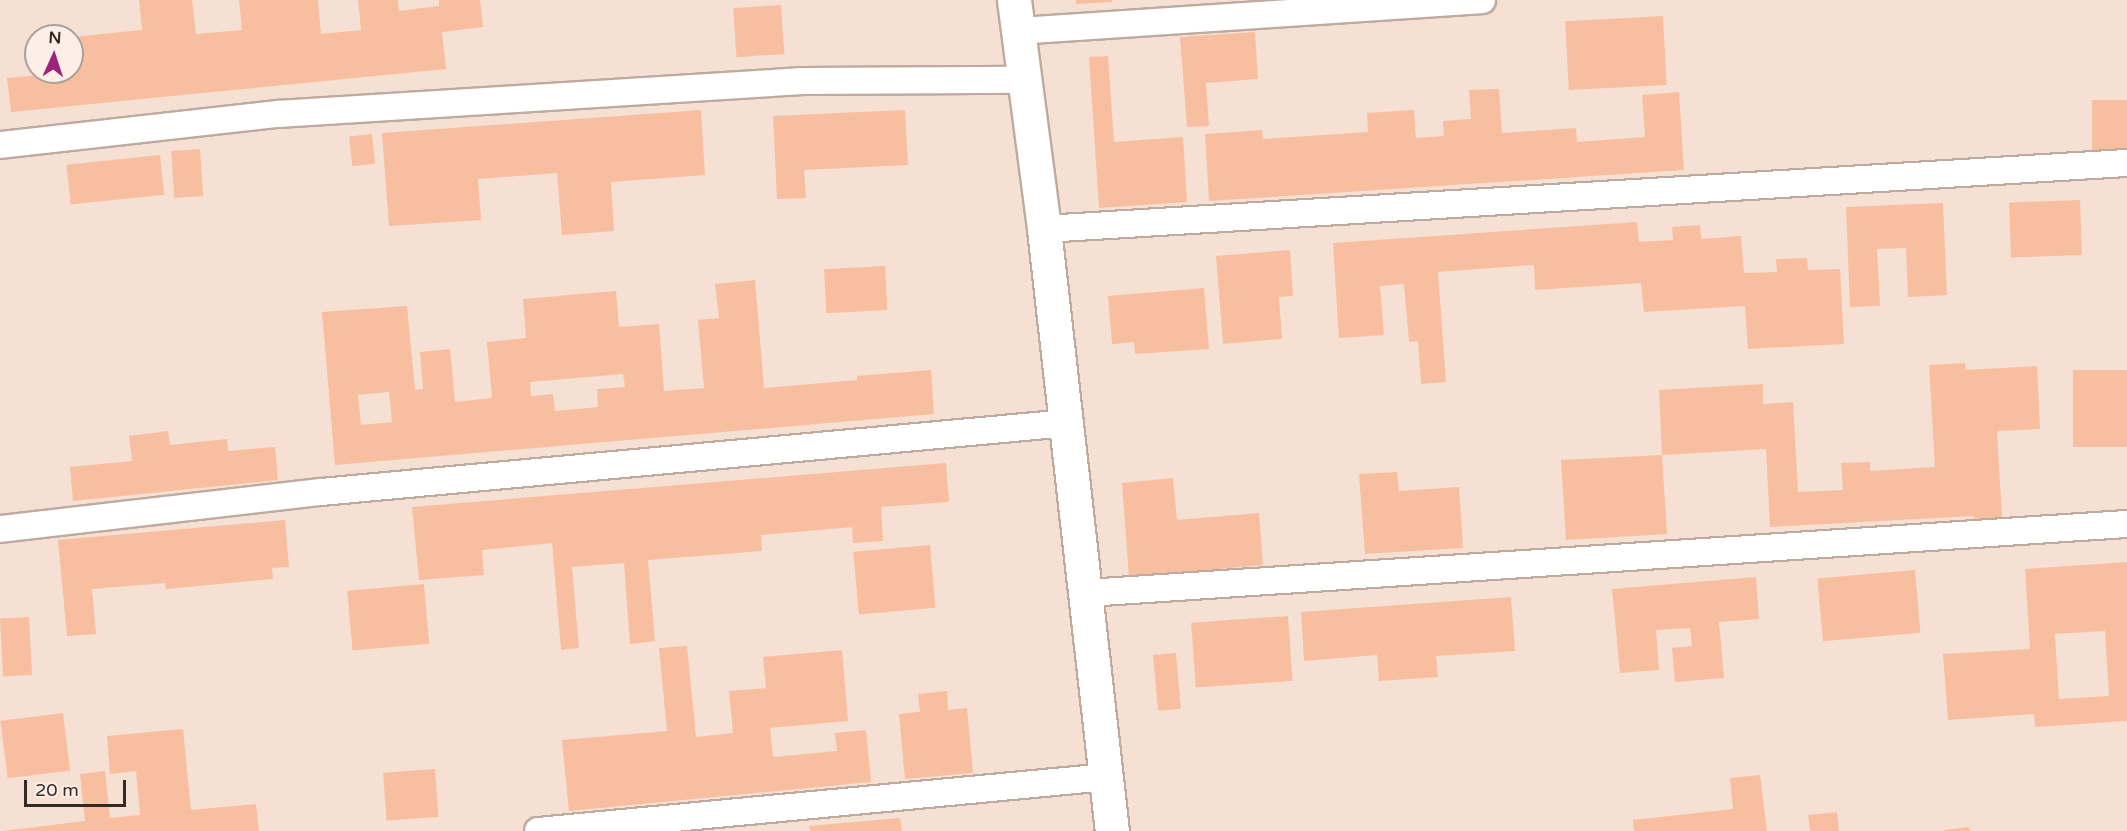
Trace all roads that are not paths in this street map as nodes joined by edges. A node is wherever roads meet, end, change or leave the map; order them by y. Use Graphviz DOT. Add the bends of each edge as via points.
graph roads {
  1 [pos="1482,0"];
  2 [pos="1016,16"];
  3 [pos="1025,80"];
  4 [pos="0,145"];
  5 [pos="2127,163"];
  6 [pos="1044,229"];
  7 [pos="1067,423"];
  8 [pos="2127,524"];
  9 [pos="0,529"];
  10 [pos="1087,593"];
  11 [pos="1107,777"];
  12 [pos="538,831"];
  13 [pos="1112,831"];
  1 -- 2 [label="street"];
  2 -- 3 [label="street"];
  3 -- 4 [label="street" via="803,81 278,114"];
  3 -- 6 [label="street"];
  5 -- 6 [label="street"];
  6 -- 7 [label="street"];
  7 -- 9 [label="street" via="333,491"];
  7 -- 10 [label="street"];
  8 -- 10 [label="street"];
  10 -- 11 [label="street"];
  11 -- 12 [label="street"];
  11 -- 13 [label="street"];
}
